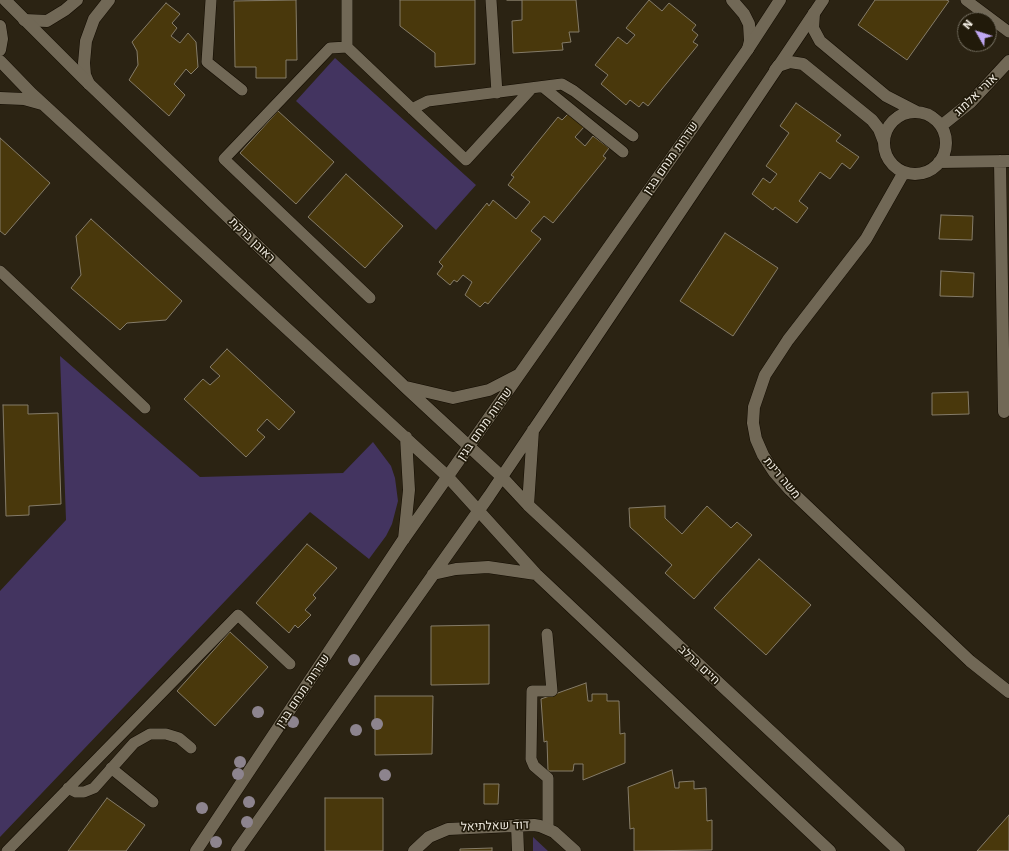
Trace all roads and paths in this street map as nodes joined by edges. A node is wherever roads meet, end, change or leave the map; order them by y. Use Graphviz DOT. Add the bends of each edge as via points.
graph roads {
  1 [pos="5,0"];
  2 [pos="77,0"];
  3 [pos="110,0"];
  4 [pos="211,0"];
  5 [pos="347,0"];
  6 [pos="491,0"];
  7 [pos="732,0"];
  8 [pos="780,0"];
  9 [pos="823,0"];
  10 [pos="966,0"];
  11 [pos="814,13"];
  12 [pos="24,20"];
  13 [pos="0,26"];
  14 [pos="1009,32"];
  15 [pos="347,47"];
  16 [pos="748,49"];
  17 [pos="0,50"];
  18 [pos="0,61"];
  19 [pos="1009,61"];
  20 [pos="774,71"];
  21 [pos="89,84"];
  22 [pos="537,88"];
  23 [pos="242,90"];
  24 [pos="497,93"];
  25 [pos="0,98"];
  26 [pos="46,106"];
  27 [pos="412,108"];
  28 [pos="916,112"];
  29 [pos="941,126"];
  30 [pos="633,136"];
  31 [pos="884,142"];
  32 [pos="623,152"];
  33 [pos="1004,161"];
  34 [pos="939,162"];
  35 [pos="904,172"];
  36 [pos="0,271"];
  37 [pos="370,298"];
  38 [pos="520,374"];
  39 [pos="405,387"];
  40 [pos="145,408"];
  41 [pos="1004,412"];
  42 [pos="533,430"];
  43 [pos="406,437"];
  44 [pos="469,446"];
  45 [pos="501,476"];
  46 [pos="448,477"];
  47 [pos="528,505"];
  48 [pos="478,509"];
  49 [pos="404,540"];
  50 [pos="433,574"];
  51 [pos="536,574"];
  52 [pos="547,634"];
  53 [pos="290,664"];
  54 [pos="1009,692"];
  55 [pos="191,748"];
  56 [pos="111,768"];
  57 [pos="68,788"];
  58 [pos="153,802"];
  59 [pos="518,825"];
  60 [pos="548,829"];
  61 [pos="7,851"];
  62 [pos="196,851"];
  63 [pos="237,851"];
  64 [pos="414,851"];
  65 [pos="518,851"];
  66 [pos="575,851"];
  67 [pos="830,851"];
  68 [pos="899,851"];
  1 -- 12 [label="street, ראובן ברקת"];
  2 -- 12 [label="street" via="47,21"];
  3 -- 21 [label="street" via="94,20 86,41 84,63"];
  4 -- 23 [label="lane" via="208,62"];
  5 -- 15 [label="lane"];
  6 -- 24 [label="lane"];
  7 -- 16 [label="street" via="749,24"];
  8 -- 16 [label="street, שדרות מנחם בגין"];
  9 -- 11 [label="street"];
  10 -- 14 [label="lane"];
  11 -- 20 [label="street"];
  11 -- 28 [label="street" via="813,28 820,41 886,96"];
  12 -- 21 [label="street, ראובן ברקת"];
  13 -- 17 [label="street"];
  15 -- 27 [label="lane"];
  15 -- 37 [label="lane" via="330,48 224,160"];
  16 -- 38 [label="street, שדרות מנחם בגין"];
  18 -- 26 [label="street"];
  19 -- 29 [label="street, אורי אלמוג" via="972,102"];
  20 -- 31 [label="street" via="786,63 804,64 872,120 881,132"];
  20 -- 42 [label="street"];
  21 -- 39 [label="street, ראובן ברקת"];
  22 -- 24 [label="lane"];
  22 -- 27 [label="lane" via="466,160"];
  22 -- 30 [label="lane" via="562,84"];
  22 -- 32 [label="lane"];
  24 -- 27 [label="lane" via="428,101"];
  25 -- 26 [label="street" via="24,99"];
  26 -- 43 [label="street"];
  28 -- 29 [label="street" via="930,116"];
  28 -- 31 [label="street" via="895,120 886,132"];
  29 -- 34 [label="street" via="946,144"];
  31 -- 35 [label="street" via="889,160"];
  33 -- 34 [label="street"];
  33 -- 41 [label="street"];
  34 -- 35 [label="street" via="923,173"];
  35 -- 54 [label="street, משה רינת" via="866,239 788,340 765,375 754,407 756,439 774,472 790,490 970,661"];
  36 -- 40 [label="lane"];
  38 -- 39 [label="street" via="489,390 453,398"];
  38 -- 44 [label="street, שדרות מנחם בגין"];
  39 -- 44 [label="street, ראובן ברקת"];
  42 -- 45 [label="street"];
  42 -- 47 [label="street"];
  43 -- 46 [label="street"];
  43 -- 49 [label="street" via="409,490"];
  44 -- 45 [label="street, ראובן ברקת"];
  44 -- 46 [label="street, שדרות מנחם בגין"];
  45 -- 47 [label="street, חיים ברלב"];
  45 -- 48 [label="street"];
  46 -- 48 [label="street"];
  46 -- 49 [label="street, שדרות מנחם בגין"];
  47 -- 68 [label="street, חיים ברלב"];
  48 -- 50 [label="street"];
  48 -- 51 [label="street"];
  49 -- 62 [label="street, שדרות מנחם בגין"];
  50 -- 51 [label="street" via="456,569 488,567"];
  50 -- 63 [label="street"];
  51 -- 67 [label="street"];
  52 -- 60 [label="lane" via="552,690 532,691 531,759 534,766 548,778"];
  53 -- 57 [label="lane" via="238,615"];
  55 -- 56 [label="lane" via="179,738 166,734 150,734 134,743"];
  56 -- 57 [label="lane" via="94,788 84,792"];
  56 -- 58 [label="lane"];
  57 -- 61 [label="lane"];
  59 -- 60 [label="street, דוד שאלתיאל" via="537,825"];
  59 -- 64 [label="street, דוד שאלתיאל" via="448,829 428,838"];
  59 -- 65 [label="street"];
  60 -- 66 [label="street, דוד שאלתיאל"];
}
